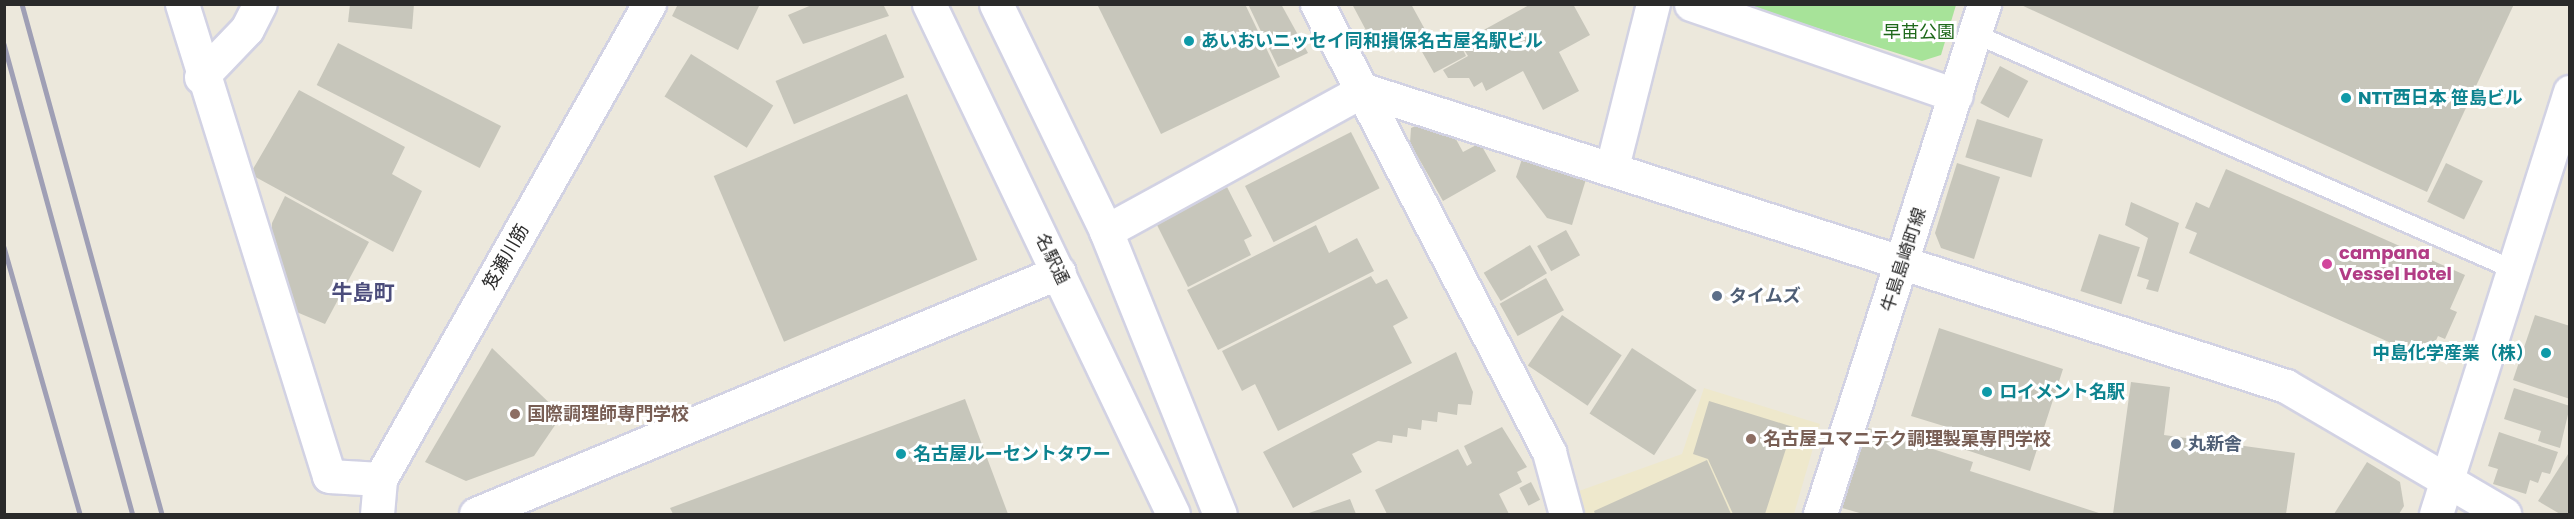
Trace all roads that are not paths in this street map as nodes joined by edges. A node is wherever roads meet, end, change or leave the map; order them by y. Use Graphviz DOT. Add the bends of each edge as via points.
graph roads {
  1 [pos="182,4"];
  2 [pos="260,4"];
  3 [pos="649,4"];
  4 [pos="929,4"];
  5 [pos="996,4"];
  6 [pos="1317,4"];
  7 [pos="1653,4"];
  8 [pos="1691,4"];
  9 [pos="1979,19"];
  10 [pos="201,77"];
  11 [pos="1364,90"];
  12 [pos="2570,92"];
  13 [pos="1956,95"];
  14 [pos="1612,167"];
  15 [pos="1106,231"];
  16 [pos="1903,267"];
  17 [pos="2512,269"];
  18 [pos="1059,272"];
  19 [pos="2444,478"];
  20 [pos="380,479"];
  21 [pos="377,514"];
  22 [pos="476,514"];
  23 [pos="1173,514"];
  24 [pos="1220,514"];
  25 [pos="1566,514"];
  26 [pos="1820,514"];
  27 [pos="2436,514"];
  28 [pos="2504,514"];
  1 -- 10 [label="street"];
  2 -- 10 [label="street" via="247,29"];
  3 -- 20 [label="street, 笈瀬川筋"];
  4 -- 18 [label="street, 名駅通"];
  5 -- 15 [label="street"];
  6 -- 11 [label="street"];
  7 -- 14 [label="street"];
  8 -- 13 [label="street"];
  9 -- 13 [label="street, 牛島島崎町線"];
  9 -- 17 [label="lane"];
  10 -- 20 [label="street" via="330,476"];
  11 -- 14 [label="street"];
  11 -- 15 [label="street"];
  11 -- 25 [label="street" via="1549,452"];
  12 -- 17 [label="street"];
  13 -- 16 [label="street, 牛島島崎町線"];
  14 -- 16 [label="street"];
  15 -- 24 [label="street"];
  16 -- 19 [label="street" via="2286,386"];
  16 -- 26 [label="street, 牛島島崎町線"];
  17 -- 19 [label="street"];
  18 -- 22 [label="street"];
  18 -- 23 [label="street, 名駅通"];
  19 -- 27 [label="street"];
  19 -- 28 [label="street"];
  20 -- 21 [label="street, 笈瀬川筋"];
}
